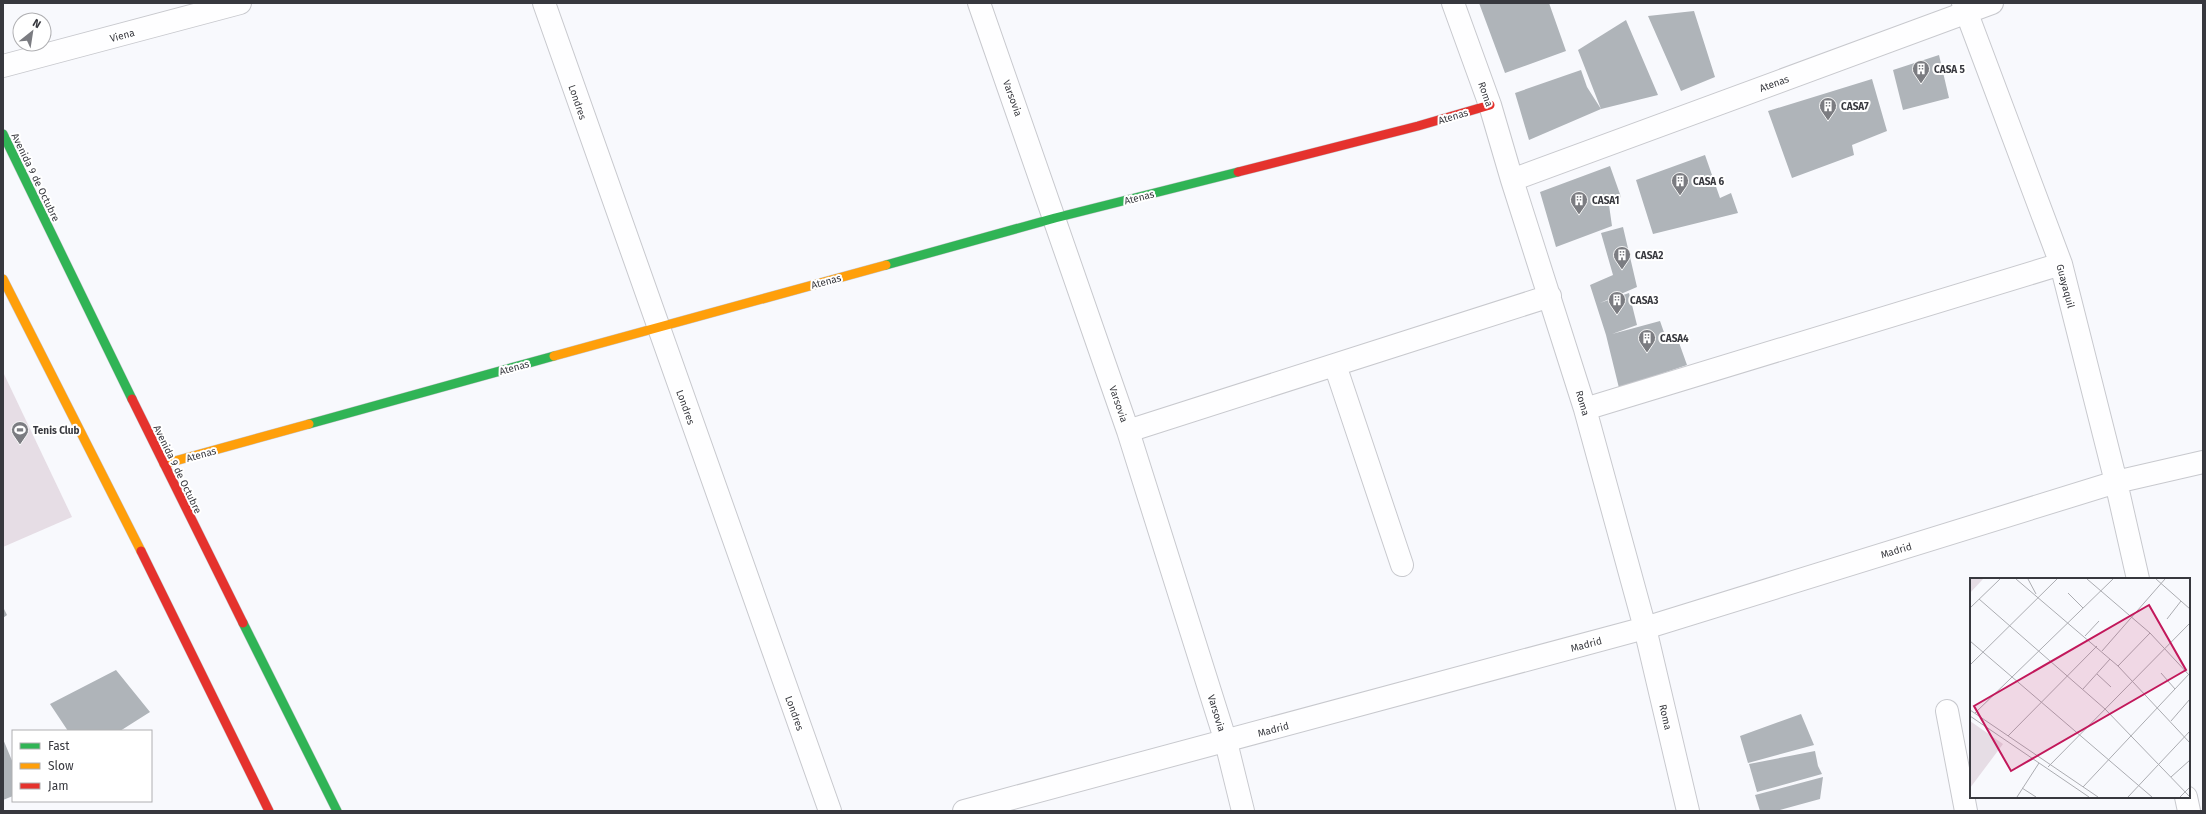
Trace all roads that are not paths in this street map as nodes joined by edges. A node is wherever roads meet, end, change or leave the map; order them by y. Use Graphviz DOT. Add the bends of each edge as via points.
graph roads {
  1 [pos="240,3"];
  2 [pos="544,3"];
  3 [pos="979,3"];
  4 [pos="1453,3"];
  5 [pos="1992,3"];
  6 [pos="1965,7"];
  7 [pos="3,66"];
  8 [pos="1490,105"];
  9 [pos="3,134"];
  10 [pos="1512,180"];
  11 [pos="1055,218"];
  12 [pos="2061,264"];
  13 [pos="3,279"];
  14 [pos="1550,296"];
  15 [pos="657,327"];
  16 [pos="1335,365"];
  17 [pos="1585,409"];
  18 [pos="1128,431"];
  19 [pos="2203,462"];
  20 [pos="164,464"];
  21 [pos="2116,482"];
  22 [pos="1402,565"];
  23 [pos="2138,578"];
  24 [pos="1645,628"];
  25 [pos="1946,711"];
  26 [pos="1226,742"];
  27 [pos="2186,798"];
  28 [pos="269,811"];
  29 [pos="337,811"];
  30 [pos="830,811"];
  31 [pos="964,811"];
  32 [pos="1243,811"];
  33 [pos="1688,811"];
  34 [pos="1966,811"];
  35 [pos="2189,811"];
  1 -- 7 [label="street, Viena"];
  2 -- 15 [label="street, Londres"];
  3 -- 11 [label="street, Varsovia"];
  4 -- 8 [label="street, Roma"];
  5 -- 6 [label="street, Atenas"];
  6 -- 10 [label="street, Atenas"];
  6 -- 12 [label="street, Guayaquil"];
  8 -- 10 [label="street, Roma"];
  8 -- 11 [label="street, Atenas" via="1418,126"];
  9 -- 20 [label="street, Avenida 9 de Octubre"];
  10 -- 14 [label="street, Roma"];
  11 -- 15 [label="street, Atenas"];
  11 -- 18 [label="street, Varsovia"];
  12 -- 17 [label="street"];
  12 -- 21 [label="street, Guayaquil"];
  13 -- 28 [label="street" via="99,466"];
  14 -- 16 [label="street"];
  14 -- 17 [label="street, Roma"];
  15 -- 20 [label="street, Atenas"];
  15 -- 30 [label="street, Londres"];
  16 -- 18 [label="street"];
  16 -- 22 [label="street"];
  17 -- 24 [label="street, Roma"];
  18 -- 26 [label="street, Varsovia"];
  19 -- 21 [label="street, Madrid"];
  20 -- 29 [label="street, Avenida 9 de Octubre"];
  21 -- 23 [label="street, Guayaquil"];
  21 -- 24 [label="street, Madrid"];
  24 -- 26 [label="street, Madrid"];
  24 -- 33 [label="street, Roma"];
  25 -- 34 [label="street"];
  26 -- 31 [label="street, Madrid"];
  26 -- 32 [label="street, Varsovia"];
  27 -- 35 [label="street"];
}
